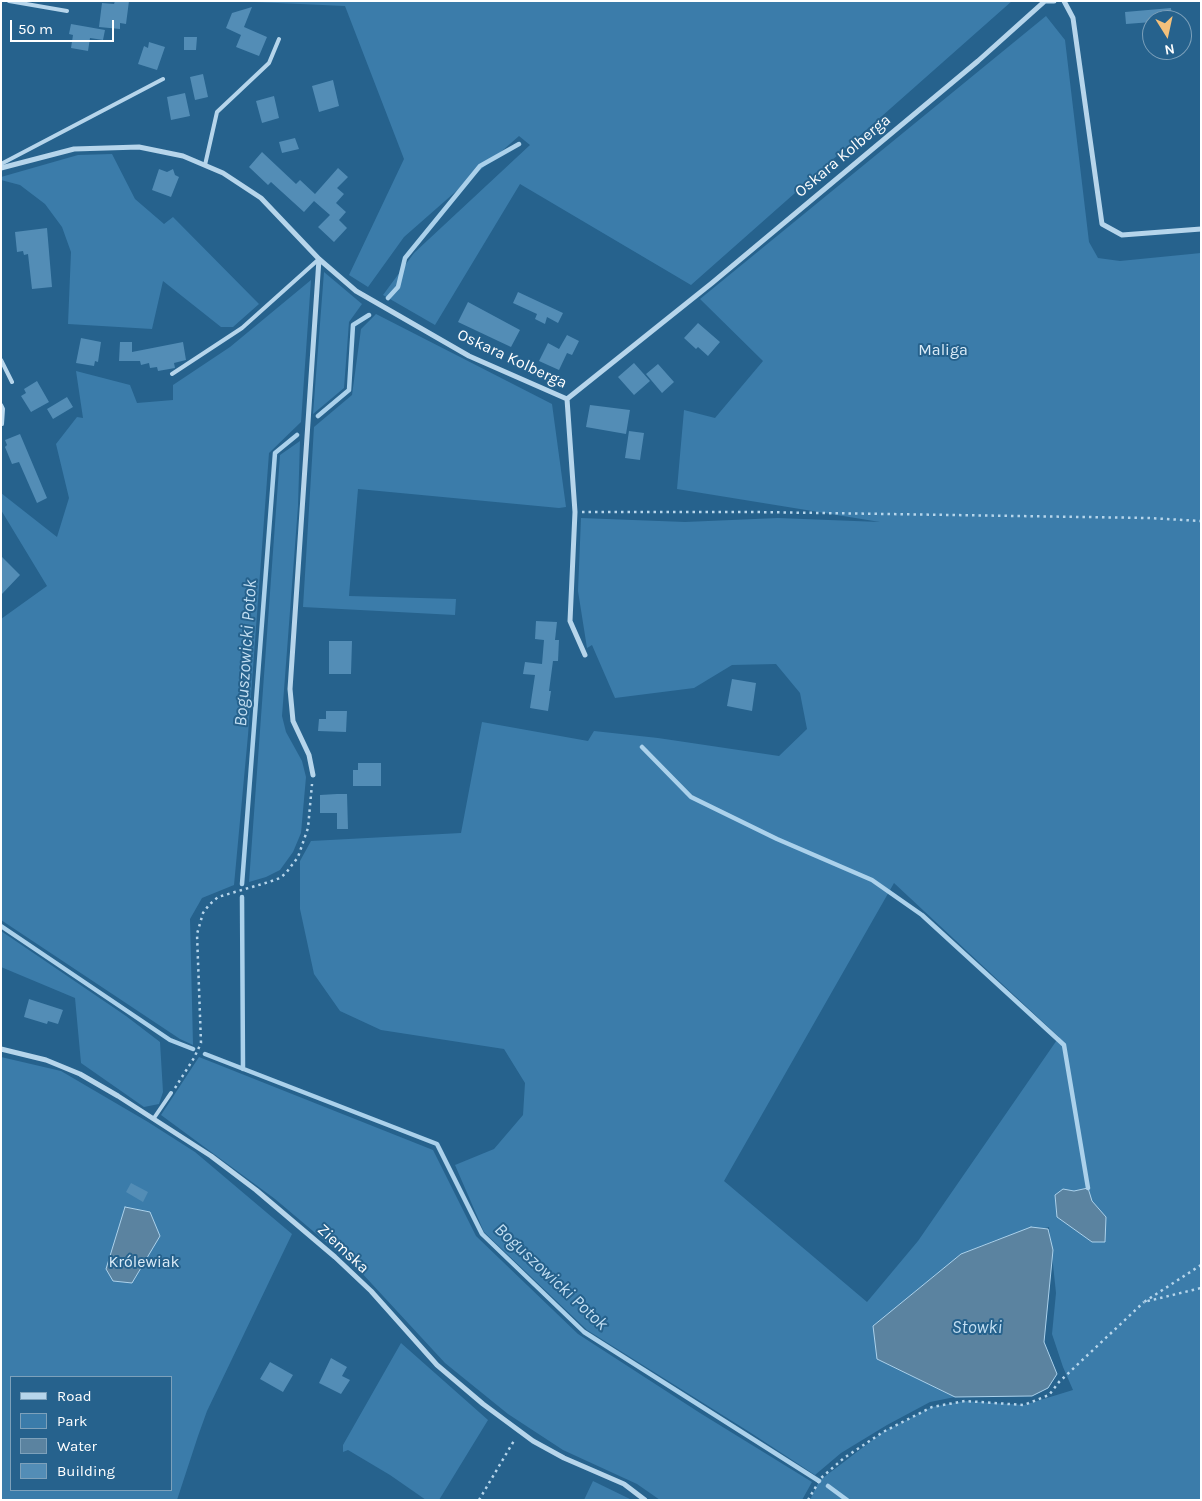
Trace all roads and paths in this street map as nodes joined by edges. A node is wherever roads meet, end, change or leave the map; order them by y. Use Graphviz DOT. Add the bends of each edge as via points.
graph roads {
  1 [pos="10,1"];
  2 [pos="1054,1"];
  3 [pos="1064,1"];
  4 [pos="67,11"];
  5 [pos="279,39"];
  6 [pos="163,79"];
  7 [pos="1,164"];
  8 [pos="205,165"];
  9 [pos="1,168"];
  10 [pos="1201,229"];
  11 [pos="319,259"];
  12 [pos="1,360"];
  13 [pos="172,374"];
  14 [pos="12,382"];
  15 [pos="567,399"];
  16 [pos="1,405"];
  17 [pos="2,424"];
  18 [pos="576,512"];
  19 [pos="1201,521"];
  20 [pos="585,655"];
  21 [pos="313,775"];
  22 [pos="1,1049"];
  23 [pos="171,1093"];
  24 [pos="154,1118"];
  25 [pos="1201,1265"];
  26 [pos="1201,1288"];
  27 [pos="1144,1302"];
  28 [pos="520,1432"];
  29 [pos="479,1500"];
  30 [pos="646,1500"];
  31 [pos="808,1500"];
  1 -- 4 [label="lane"];
  2 -- 15 [label="street, Oskara Kolberga" via="1045,1 712,283"];
  3 -- 10 [label="street" via="1073,18 1102,224 1122,235"];
  5 -- 8 [label="lane" via="269,63 217,112"];
  6 -- 7 [label="lane"];
  8 -- 9 [label="street, Oskara Kolberga" via="183,156 139,147 74,149"];
  8 -- 11 [label="street, Oskara Kolberga" via="261,198"];
  11 -- 13 [label="lane" via="242,328"];
  11 -- 15 [label="street, Oskara Kolberga" via="356,291 468,356"];
  11 -- 21 [label="street" via="290,690 292,721 309,755"];
  12 -- 14 [label="lane"];
  15 -- 18 [label="street"];
  16 -- 17 [label="lane"];
  18 -- 19 [label="path" via="765,512"];
  18 -- 20 [label="street" via="570,621"];
  21 -- 23 [label="path" via="308,828 292,865 280,878 218,897 203,913 197,934 200,1043"];
  22 -- 24 [label="street, Ziemska" via="60,1065"];
  23 -- 24 [label="lane"];
  24 -- 28 [label="street, Ziemska" via="226,1167 307,1233 371,1291 437,1365"];
  25 -- 27 [label="path"];
  26 -- 27 [label="path"];
  27 -- 31 [label="path" via="1049,1395 1024,1405 964,1401 932,1406 883,1432 844,1458 821,1478"];
  28 -- 29 [label="path"];
  28 -- 30 [label="street, Ziemska" via="564,1458 624,1484"];
}
